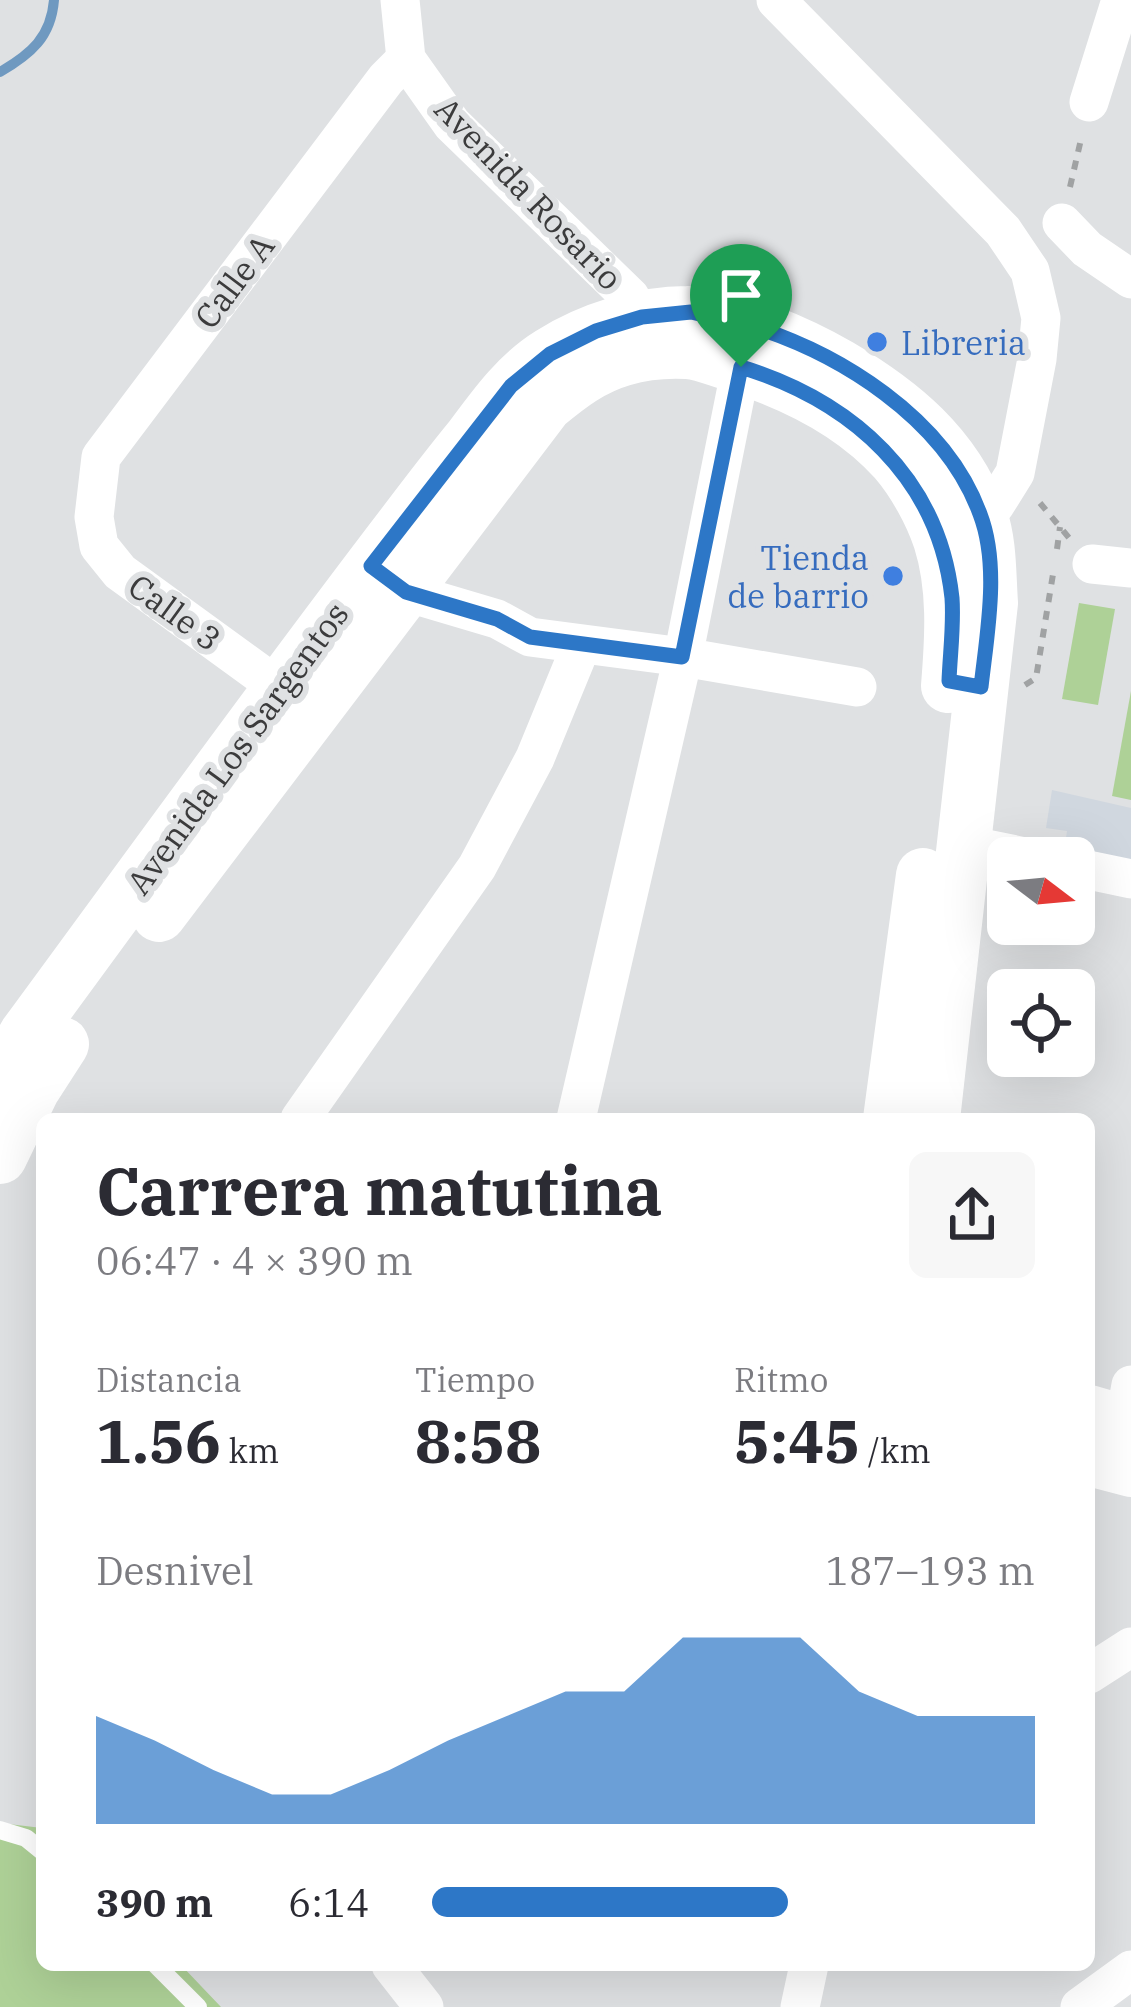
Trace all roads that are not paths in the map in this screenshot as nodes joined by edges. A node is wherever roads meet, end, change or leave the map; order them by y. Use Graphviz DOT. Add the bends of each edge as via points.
graph roads {
  1 [pos="400,0"];
  2 [pos="776,0"];
  3 [pos="1121,0"];
  4 [pos="406,58"];
  5 [pos="1089,102"];
  6 [pos="1061,224"];
  7 [pos="1131,279"];
  8 [pos="646,335"];
  9 [pos="741,367"];
  10 [pos="981,516"];
  11 [pos="94,517"];
  12 [pos="388,579"];
  13 [pos="581,646"];
  14 [pos="682,657"];
  15 [pos="965,684"];
  16 [pos="856,687"];
  17 [pos="280,689"];
  18 [pos="962,844"];
  19 [pos="987,849"];
  20 [pos="1095,871"];
  21 [pos="1131,879"];
  22 [pos="0,1078"];
  23 [pos="304,1113"];
  24 [pos="577,1113"];
  25 [pos="891,1113"];
  26 [pos="934,1113"];
  27 [pos="0,1157"];
  28 [pos="1131,1647"];
  29 [pos="1095,1670"];
  30 [pos="0,1830"];
  31 [pos="36,1847"];
  32 [pos="1131,1970"];
  33 [pos="163,1971"];
  34 [pos="397,1971"];
  35 [pos="807,1971"];
  36 [pos="198,2007"];
  37 [pos="424,2007"];
  38 [pos="800,2007"];
  39 [pos="1080,2007"];
  1 -- 4 [label="street, Avenida Rosario"];
  2 -- 10 [label="street" via="1003,231 1030,271 1041,318 1015,473"];
  3 -- 5 [label="street"];
  4 -- 8 [label="street, Avenida Rosario" via="452,124 630,296"];
  4 -- 11 [label="street, Calle A" via="101,457"];
  6 -- 7 [label="street"];
  8 -- 9 [label="main road, Avenida Los Sargentos"];
  8 -- 10 [label="main road, Avenida Los Sargentos" via="691,312 745,324 831,361 922,424 954,461"];
  8 -- 12 [label="main road, Avenida Los Sargentos" via="624,358 586,373 546,406"];
  9 -- 14 [label="street"];
  9 -- 15 [label="main road, Avenida Los Sargentos" via="825,403 896,460 940,540"];
  10 -- 15 [label="main road, Avenida Los Sargentos" via="991,603"];
  11 -- 17 [label="street, Calle 3" via="99,546 120,572"];
  12 -- 13 [label="street" via="530,637"];
  12 -- 17 [label="main road, Avenida Los Sargentos"];
  12 -- 27 [label="main road, Avenida Los Sargentos" via="67,1037"];
  13 -- 14 [label="street"];
  13 -- 23 [label="street" via="478,867"];
  14 -- 16 [label="street"];
  14 -- 24 [label="street"];
  15 -- 18 [label="main road, Avenida Los Sargentos"];
  15 -- 25 [label="main road, Avenida Los Sargentos"];
  17 -- 22 [label="main road, Avenida Los Sargentos"];
  18 -- 19 [label="street"];
  18 -- 26 [label="main road, Avenida Los Sargentos"];
  20 -- 21 [label="street"];
  28 -- 29 [label="street"];
  30 -- 31 [label="lane"];
  32 -- 39 [label="street"];
  33 -- 36 [label="lane"];
  34 -- 37 [label="street"];
  35 -- 38 [label="street"];
}
